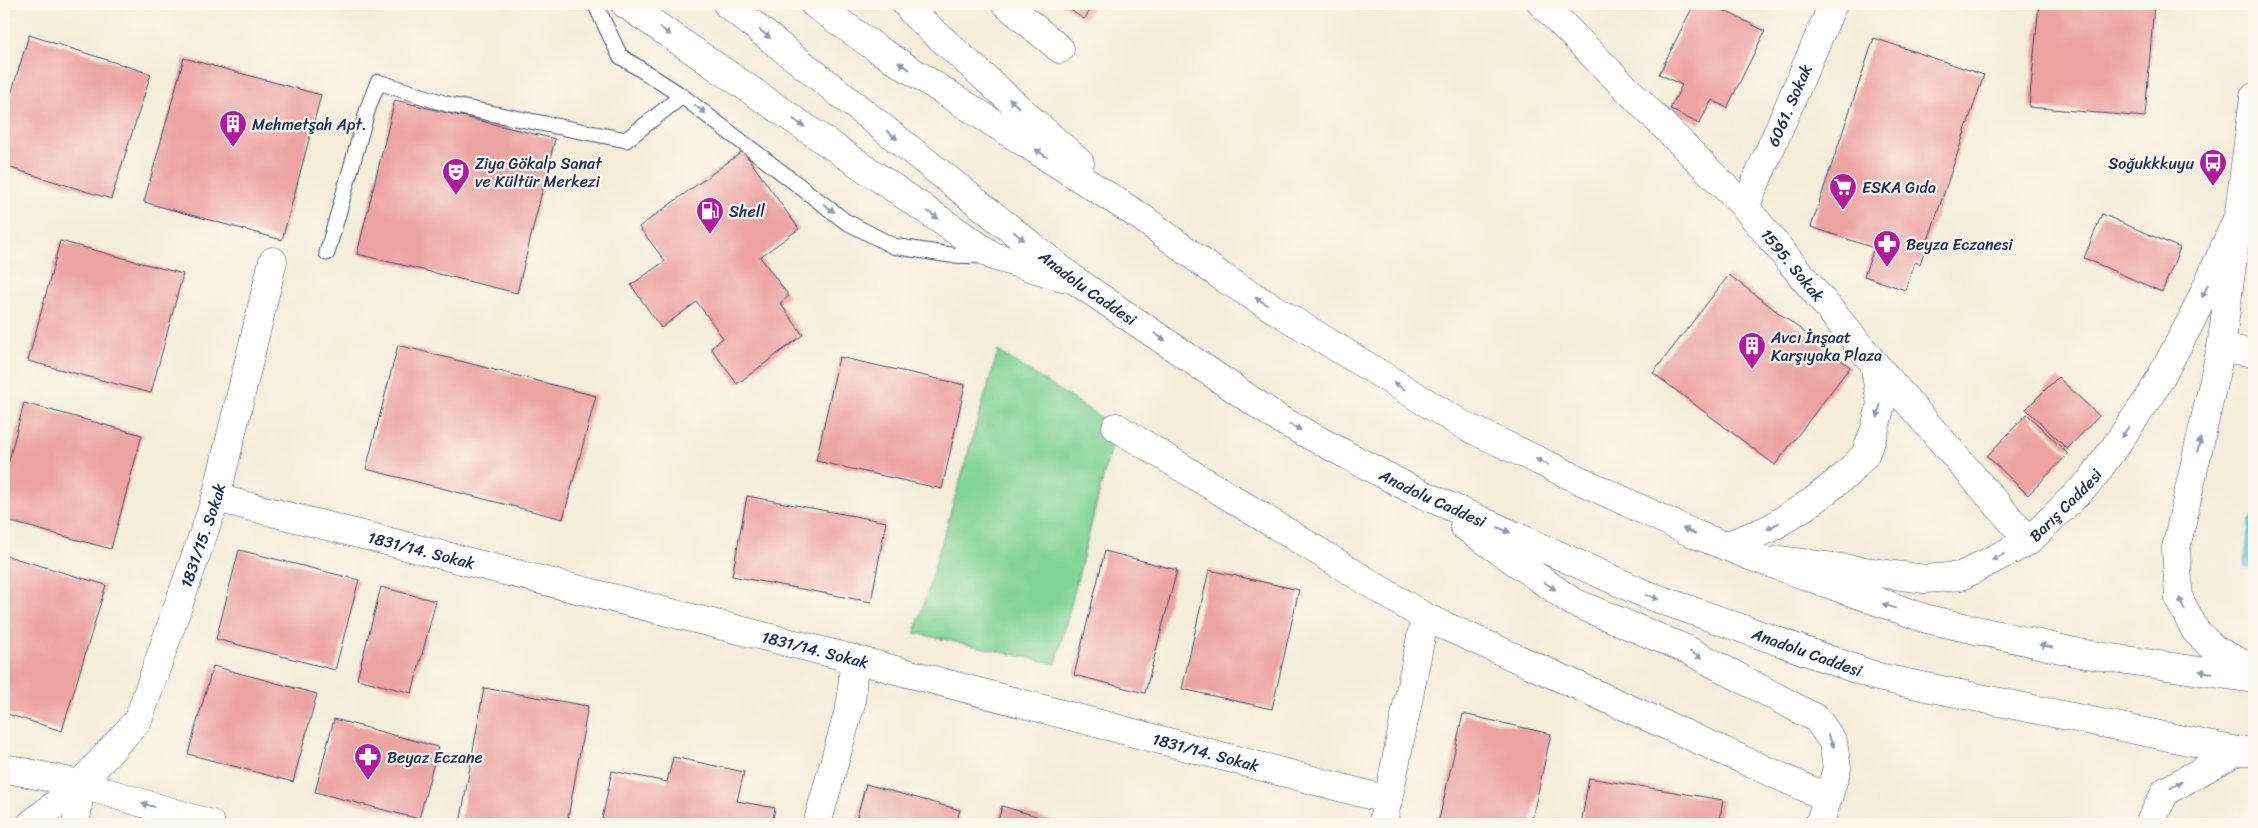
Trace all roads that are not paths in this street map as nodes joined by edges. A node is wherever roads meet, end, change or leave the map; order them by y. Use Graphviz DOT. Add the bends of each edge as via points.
graph roads {
  1 [pos="595,4"];
  2 [pos="625,4"];
  3 [pos="727,4"];
  4 [pos="814,4"];
  5 [pos="906,4"];
  6 [pos="1006,4"];
  7 [pos="1542,4"];
  8 [pos="1833,4"];
  9 [pos="1060,50"];
  10 [pos="682,96"];
  11 [pos="2254,97"];
  12 [pos="1745,207"];
  13 [pos="2239,215"];
  14 [pos="1141,217"];
  15 [pos="327,253"];
  16 [pos="993,256"];
  17 [pos="273,261"];
  18 [pos="1076,281"];
  19 [pos="2221,348"];
  20 [pos="2254,353"];
  21 [pos="1874,363"];
  22 [pos="1116,427"];
  23 [pos="1409,488"];
  24 [pos="216,498"];
  25 [pos="2030,541"];
  26 [pos="1725,546"];
  27 [pos="1750,556"];
  28 [pos="1425,617"];
  29 [pos="854,659"];
  30 [pos="2254,669"];
  31 [pos="2254,679"];
  32 [pos="2246,751"];
  33 [pos="4,768"];
  34 [pos="80,784"];
  35 [pos="1828,798"];
  36 [pos="1385,812"];
  37 [pos="31,824"];
  38 [pos="76,824"];
  39 [pos="211,824"];
  40 [pos="817,824"];
  41 [pos="1819,824"];
  42 [pos="2149,824"];
  1 -- 10 [label="lane" via="620,56"];
  2 -- 16 [label="main road, one-way"];
  3 -- 18 [label="main road, Anadolu Caddesi, one-way"];
  14 -- 4 [label="main road, one-way" via="876,48"];
  14 -- 5 [label="main road, one-way" via="922,22"];
  6 -- 9 [label="main road"];
  7 -- 12 [label="main road, 1595. Sokak"];
  8 -- 12 [label="main road, 6061. Sokak"];
  10 -- 15 [label="lane" via="626,140 450,105 378,82"];
  10 -- 16 [label="lane, one-way" via="845,220 893,246 950,255"];
  11 -- 13 [label="main road, Barış Caddesi"];
  12 -- 21 [label="main road, 1595. Sokak"];
  13 -- 19 [label="main road, Barış Caddesi"];
  13 -- 25 [label="main road, Barış Caddesi, one-way" via="2192,319 2151,395 2092,479"];
  26 -- 14 [label="main road, one-way" via="1462,425 1222,277"];
  16 -- 18 [label="main road"];
  17 -- 24 [label="main road, 1831/15. Sokak"];
  18 -- 23 [label="main road, Anadolu Caddesi, one-way" via="1279,419"];
  19 -- 20 [label="main road"];
  30 -- 19 [label="main road, Barış Caddesi, one-way" via="2214,649 2195,630 2179,599 2176,548"];
  21 -- 25 [label="main road, 1595. Sokak"];
  21 -- 26 [label="main road, one-way" via="1881,404 1865,454 1846,476 1814,501 1769,529"];
  22 -- 28 [label="main road"];
  23 -- 32 [label="main road, Anadolu Caddesi, one-way" via="1644,594 1878,677"];
  23 -- 35 [label="main road, one-way" via="1573,602 1688,650 1817,719 1833,742 1837,768"];
  24 -- 29 [label="main road, 1831/14. Sokak"];
  24 -- 34 [label="main road, 1831/15. Sokak" via="138,720"];
  25 -- 27 [label="main road, Barış Caddesi, one-way" via="1960,576 1925,579"];
  26 -- 27 [label="main road"];
  31 -- 27 [label="main road, one-way" via="2079,653 1927,619"];
  28 -- 35 [label="main road"];
  28 -- 36 [label="main road"];
  29 -- 36 [label="main road, 1831/14. Sokak"];
  29 -- 40 [label="main road" via="851,703"];
  42 -- 32 [label="main road, one-way" via="2166,791"];
  33 -- 34 [label="main road"];
  34 -- 37 [label="main road, 1831/15. Sokak"];
  34 -- 38 [label="main road"];
  39 -- 34 [label="main road, one-way"];
  35 -- 41 [label="main road"];
}
